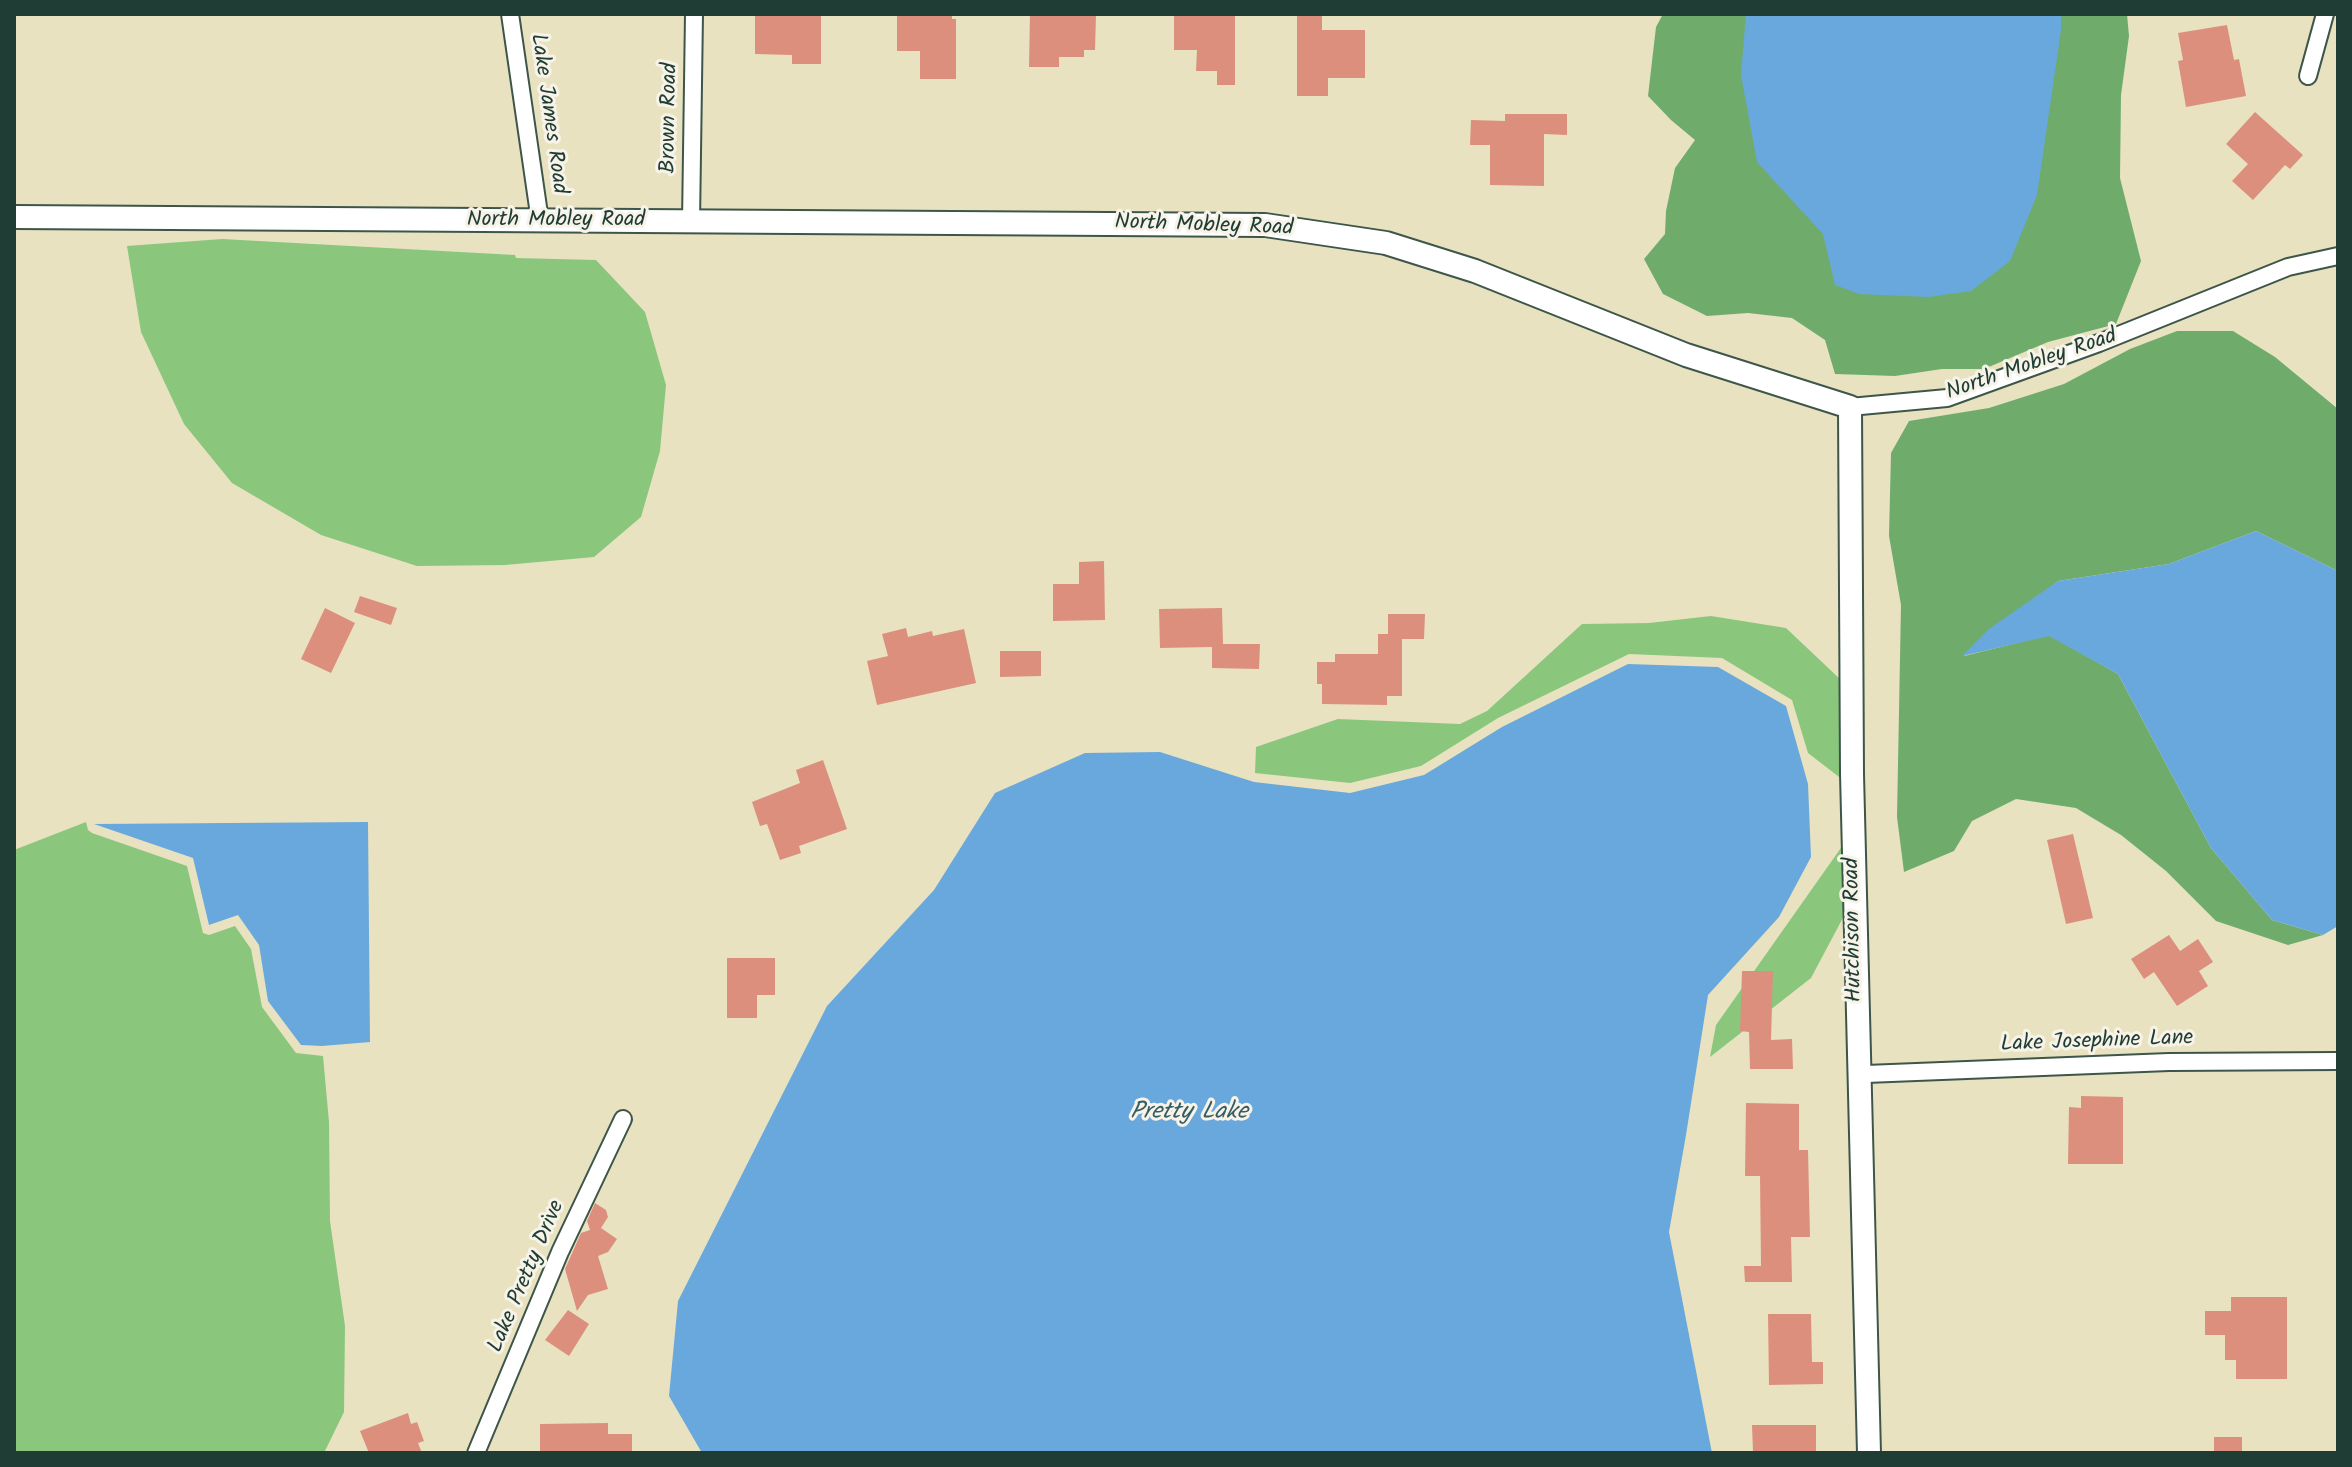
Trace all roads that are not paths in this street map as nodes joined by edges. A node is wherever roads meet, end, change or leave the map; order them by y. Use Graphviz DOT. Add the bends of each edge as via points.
graph roads {
  1 [pos="510,14"];
  2 [pos="694,14"];
  3 [pos="2325,14"];
  4 [pos="2308,76"];
  5 [pos="14,217"];
  6 [pos="540,221"];
  7 [pos="691,222"];
  8 [pos="2338,256"];
  9 [pos="1850,407"];
  10 [pos="2338,1061"];
  11 [pos="1858,1071"];
  12 [pos="623,1119"];
  13 [pos="476,1453"];
  14 [pos="1869,1453"];
  1 -- 6 [label="street, Lake James Road"];
  2 -- 7 [label="street, Brown Road"];
  3 -- 4 [label="street"];
  5 -- 6 [label="street, North Mobley Road"];
  6 -- 7 [label="street, North Mobley Road"];
  7 -- 9 [label="street, North Mobley Road" via="1265,225 1386,243 1475,271 1686,355"];
  8 -- 9 [label="street, North Mobley Road" via="2288,267 1947,398"];
  9 -- 11 [label="street, Hutchison Road"];
  10 -- 11 [label="street, Lake Josephine Lane"];
  11 -- 14 [label="street, Hutchison Road"];
  12 -- 13 [label="street, Lake Pretty Drive" via="560,1252"];
}
